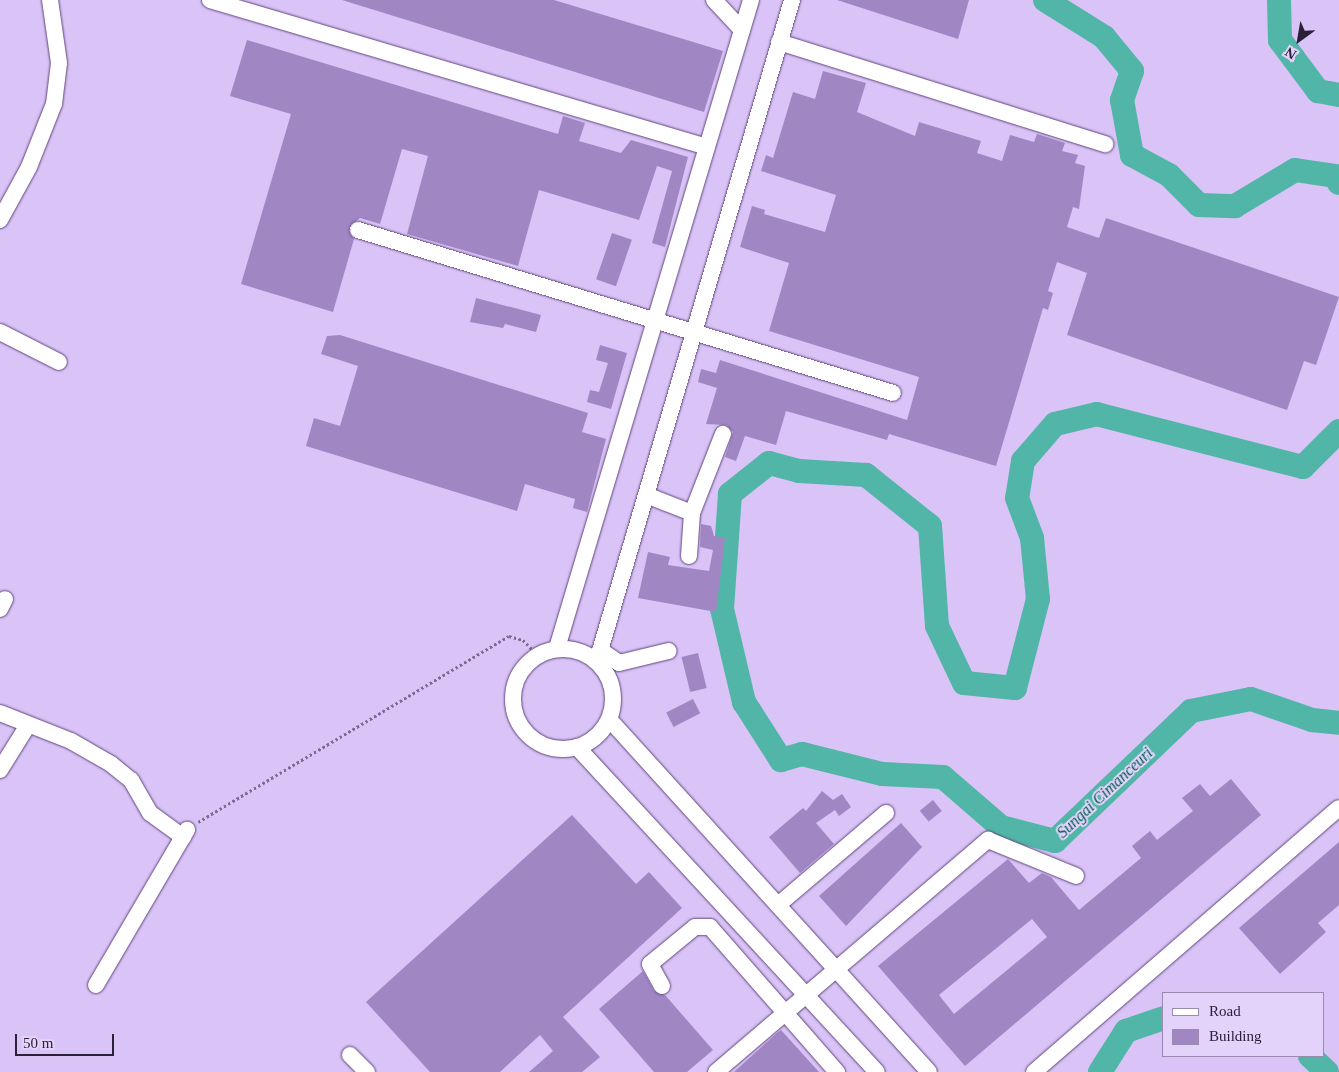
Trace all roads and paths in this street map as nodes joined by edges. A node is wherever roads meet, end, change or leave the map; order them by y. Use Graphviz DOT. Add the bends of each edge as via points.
graph roads {
  1 [pos="50,0"];
  2 [pos="210,0"];
  3 [pos="714,0"];
  4 [pos="751,0"];
  5 [pos="792,0"];
  6 [pos="742,30"];
  7 [pos="779,42"];
  8 [pos="1106,144"];
  9 [pos="707,147"];
  10 [pos="0,220"];
  11 [pos="358,230"];
  12 [pos="655,320"];
  13 [pos="0,332"];
  14 [pos="694,332"];
  15 [pos="59,362"];
  16 [pos="893,393"];
  17 [pos="724,434"];
  18 [pos="646,495"];
  19 [pos="692,513"];
  20 [pos="688,556"];
  21 [pos="558,648"];
  22 [pos="669,652"];
  23 [pos="537,654"];
  24 [pos="598,656"];
  25 [pos="0,713"];
  26 [pos="610,719"];
  27 [pos="28,725"];
  28 [pos="578,747"];
  29 [pos="0,770"];
  30 [pos="1339,808"];
  31 [pos="886,813"];
  32 [pos="185,834"];
  33 [pos="1076,876"];
  34 [pos="778,905"];
  35 [pos="834,967"];
  36 [pos="96,985"];
  37 [pos="662,986"];
  38 [pos="807,993"];
  39 [pos="784,1013"];
  40 [pos="350,1054"];
  41 [pos="367,1072"];
  42 [pos="716,1072"];
  43 [pos="837,1072"];
  44 [pos="876,1072"];
  45 [pos="929,1072"];
  46 [pos="1034,1072"];
  1 -- 10 [label="street" via="59,63 54,104 29,167"];
  2 -- 9 [label="street"];
  3 -- 6 [label="street"];
  4 -- 6 [label="street"];
  5 -- 7 [label="street"];
  6 -- 9 [label="street"];
  7 -- 8 [label="street"];
  7 -- 14 [label="street"];
  9 -- 12 [label="street"];
  11 -- 12 [label="street"];
  12 -- 14 [label="street"];
  12 -- 21 [label="street"];
  13 -- 15 [label="street"];
  14 -- 16 [label="street"];
  14 -- 18 [label="street"];
  17 -- 19 [label="street"];
  18 -- 19 [label="street"];
  18 -- 24 [label="street"];
  19 -- 20 [label="street"];
  21 -- 23 [label="street"];
  21 -- 24 [label="street"];
  22 -- 24 [label="street" via="619,663"];
  23 -- 28 [label="street" via="522,668 513,687 516,715 537,742 556,749"];
  23 -- 32 [label="path" via="523,640 509,636"];
  24 -- 26 [label="street" via="614,698"];
  25 -- 27 [label="street"];
  26 -- 28 [label="street" via="597,737"];
  26 -- 34 [label="street"];
  27 -- 29 [label="street"];
  27 -- 32 [label="street" via="71,741 123,772 150,813"];
  28 -- 38 [label="street"];
  30 -- 46 [label="street"];
  31 -- 34 [label="street"];
  32 -- 36 [label="street"];
  33 -- 35 [label="street" via="988,840"];
  34 -- 35 [label="street"];
  35 -- 38 [label="street"];
  35 -- 45 [label="street"];
  37 -- 39 [label="street" via="650,964 695,927 706,925"];
  38 -- 39 [label="street"];
  38 -- 44 [label="street"];
  39 -- 42 [label="street"];
  39 -- 43 [label="street"];
  40 -- 41 [label="street"];
}
